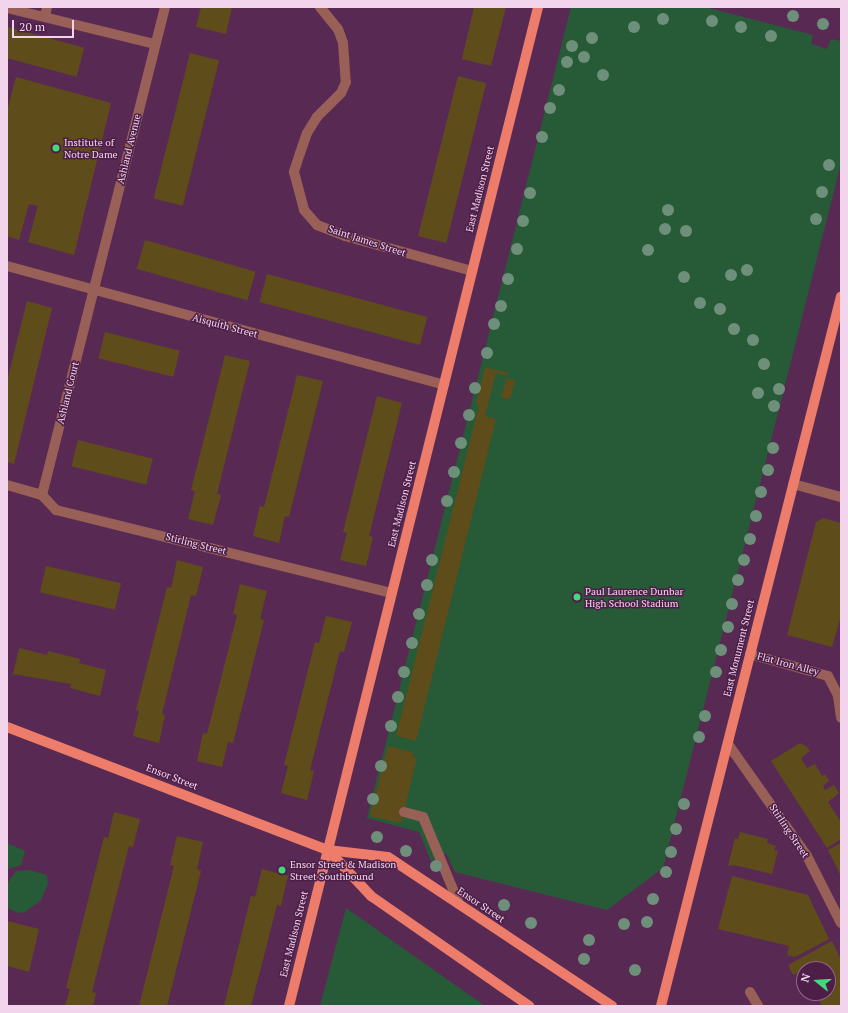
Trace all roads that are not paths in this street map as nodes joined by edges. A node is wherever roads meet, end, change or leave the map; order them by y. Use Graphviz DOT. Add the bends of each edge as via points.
graph roads {
  1 [pos="165,7"];
  2 [pos="320,7"];
  3 [pos="538,7"];
  4 [pos="7,8"];
  5 [pos="46,12"];
  6 [pos="156,44"];
  7 [pos="7,266"];
  8 [pos="472,271"];
  9 [pos="94,290"];
  10 [pos="841,296"];
  11 [pos="444,385"];
  12 [pos="792,484"];
  13 [pos="7,486"];
  14 [pos="42,495"];
  15 [pos="841,497"];
  16 [pos="391,593"];
  17 [pos="750,654"];
  18 [pos="841,718"];
  19 [pos="7,727"];
  20 [pos="728,744"];
  21 [pos="404,812"];
  22 [pos="328,850"];
  23 [pos="459,904"];
  24 [pos="841,923"];
  25 [pos="750,992"];
  26 [pos="289,1006"];
  27 [pos="530,1006"];
  28 [pos="612,1006"];
  29 [pos="661,1006"];
  30 [pos="758,1006"];
  1 -- 6 [label="street, Ashland Avenue"];
  2 -- 8 [label="street, Saint James Street" via="338,29 344,43 346,82 341,93 317,117 307,133 300,153 294,172 304,210 317,224 345,236"];
  3 -- 8 [label="main road, East Madison Street"];
  4 -- 5 [label="street"];
  5 -- 6 [label="street"];
  6 -- 9 [label="street, Ashland Avenue"];
  7 -- 9 [label="street, Aisquith Street"];
  8 -- 11 [label="main road, East Madison Street"];
  9 -- 11 [label="street, Aisquith Street"];
  9 -- 14 [label="street, Ashland Court"];
  10 -- 12 [label="main road, East Monument Street"];
  11 -- 16 [label="main road, East Madison Street"];
  12 -- 15 [label="street"];
  12 -- 17 [label="main road, East Monument Street"];
  13 -- 14 [label="street"];
  14 -- 16 [label="street, Stirling Street" via="56,510"];
  16 -- 22 [label="main road, East Madison Street"];
  17 -- 18 [label="street, Flat Iron Alley" via="828,676 838,696"];
  17 -- 20 [label="main road, East Monument Street"];
  19 -- 22 [label="main road, Ensor Street"];
  20 -- 24 [label="street, Stirling Street" via="807,856"];
  20 -- 29 [label="main road, East Monument Street"];
  21 -- 23 [label="street" via="423,817"];
  22 -- 23 [label="main road, Ensor Street" via="388,857"];
  22 -- 26 [label="main road, East Madison Street"];
  22 -- 27 [label="main road, Ensor Street" via="371,896"];
  23 -- 28 [label="main road, Ensor Street"];
  25 -- 30 [label="street"];
}
